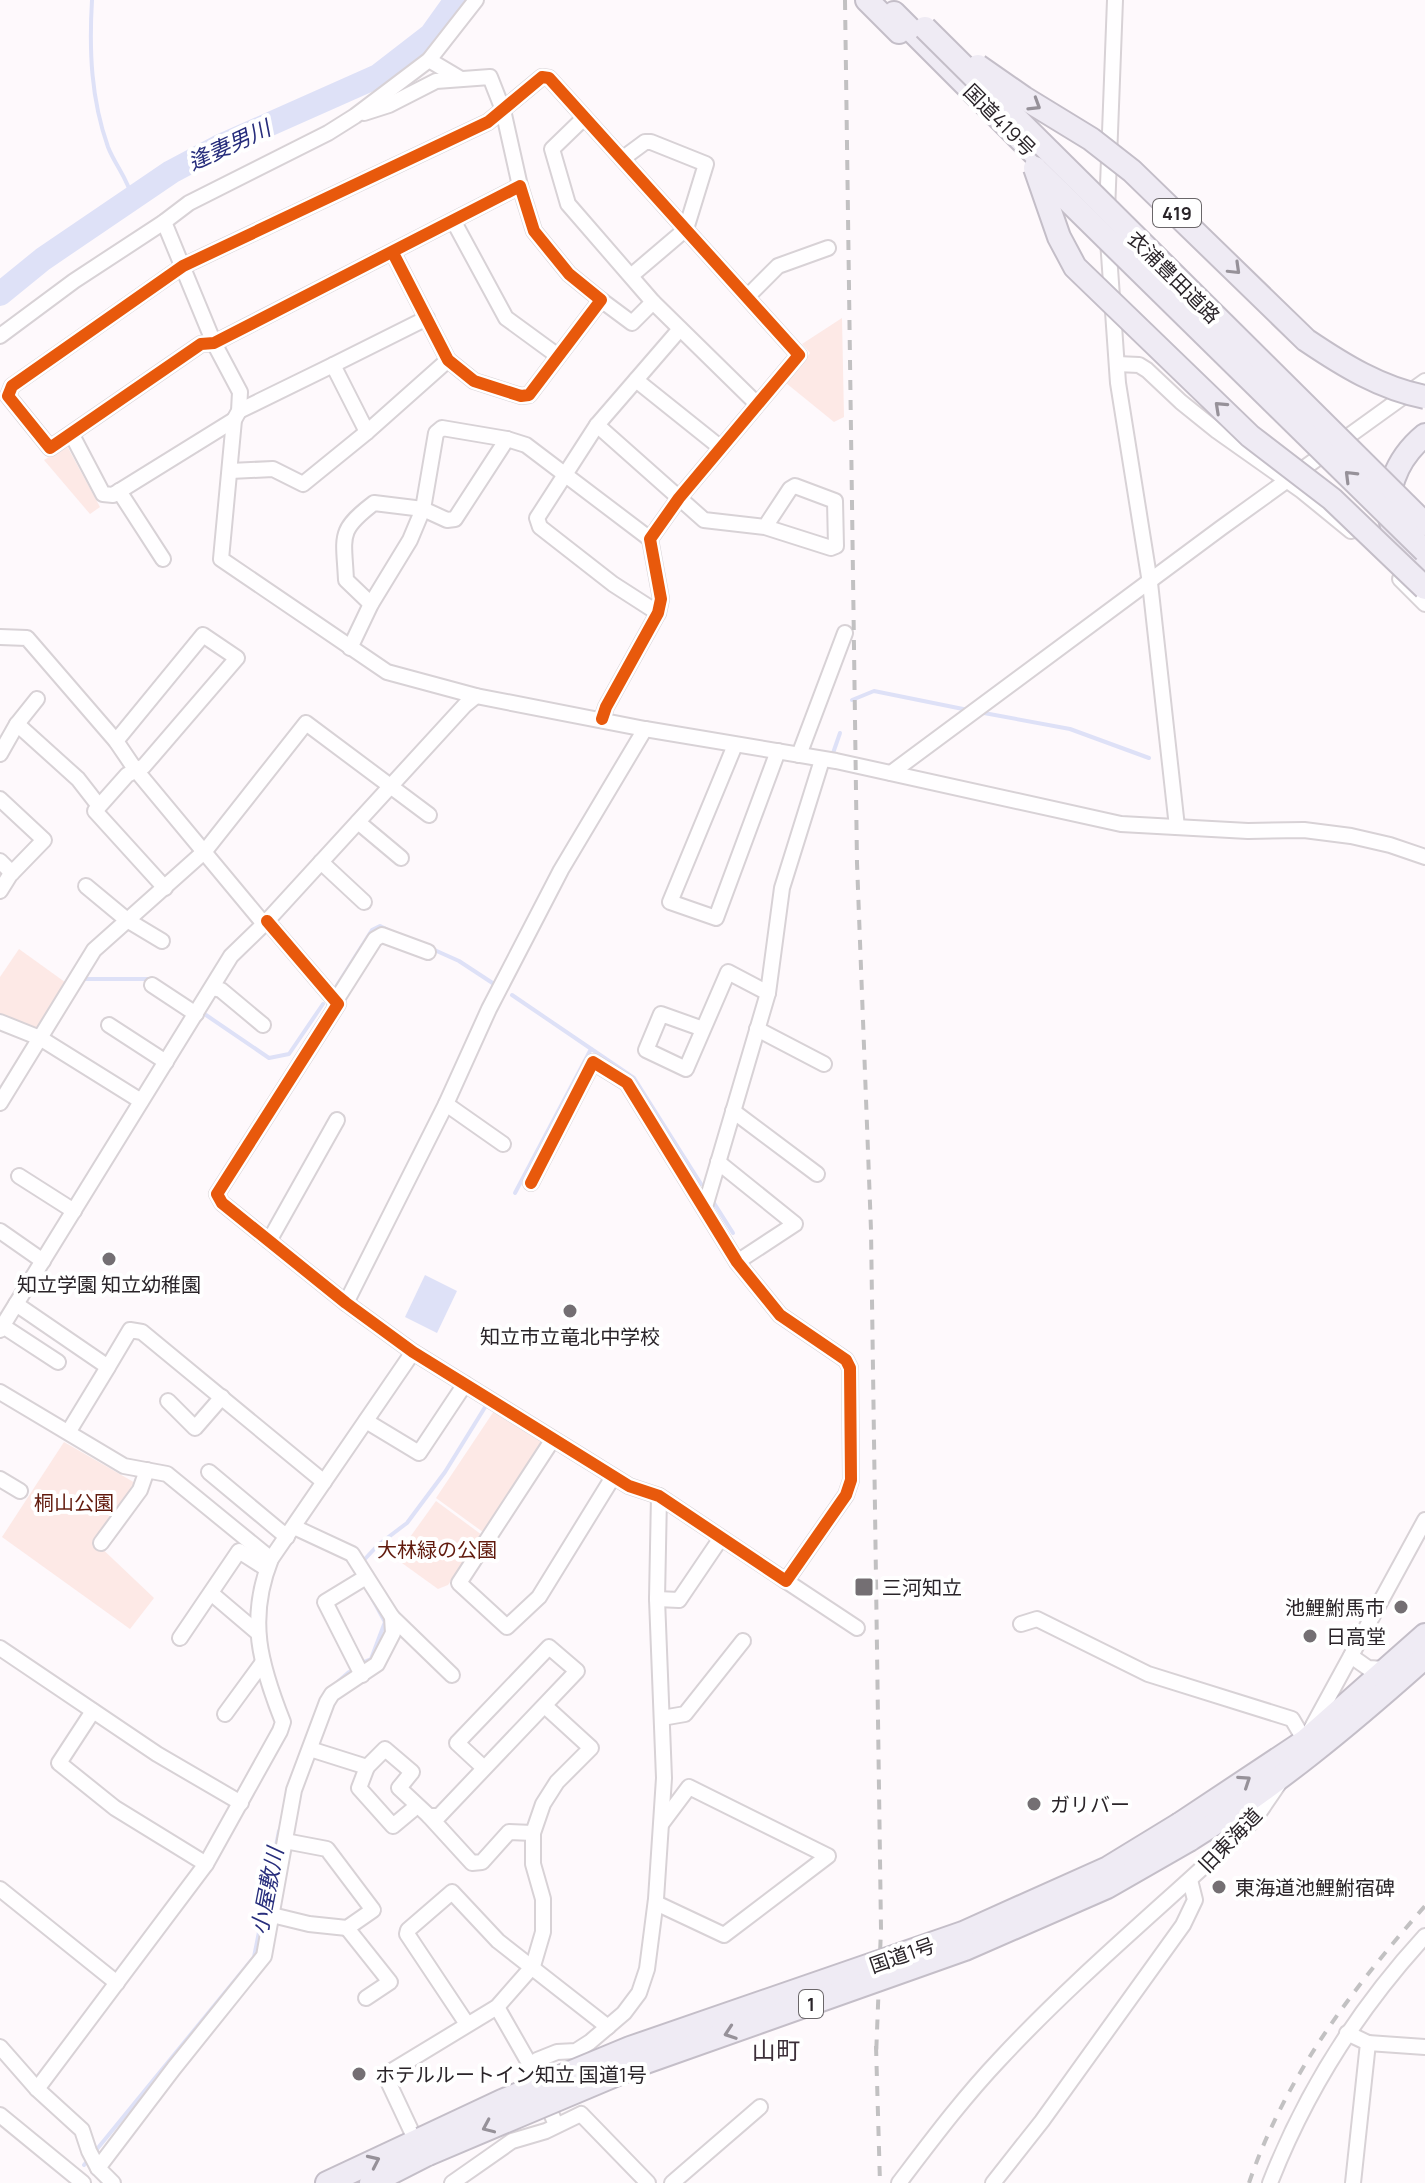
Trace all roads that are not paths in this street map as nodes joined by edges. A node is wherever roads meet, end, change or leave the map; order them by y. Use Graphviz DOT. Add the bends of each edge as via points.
graph roads {
  1 [pos="476,0"];
  2 [pos="867,0"];
  3 [pos="1115,0"];
  4 [pos="896,6"];
  5 [pos="925,28"];
  6 [pos="429,60"];
  7 [pos="461,79"];
  8 [pos="503,110"];
  9 [pos="355,116"];
  10 [pos="584,118"];
  11 [pos="622,159"];
  12 [pos="1035,168"];
  13 [pos="520,186"];
  14 [pos="164,222"];
  15 [pos="454,222"];
  16 [pos="1107,225"];
  17 [pos="686,229"];
  18 [pos="828,248"];
  19 [pos="393,253"];
  20 [pos="183,266"];
  21 [pos="632,275"];
  22 [pos="748,296"];
  23 [pos="601,300"];
  24 [pos="653,302"];
  25 [pos="427,318"];
  26 [pos="680,329"];
  27 [pos="0,336"];
  28 [pos="214,343"];
  29 [pos="558,356"];
  30 [pos="448,360"];
  31 [pos="1117,364"];
  32 [pos="333,365"];
  33 [pos="636,380"];
  34 [pos="1425,381"];
  35 [pos="1425,397"];
  36 [pos="757,404"];
  37 [pos="237,416"];
  38 [pos="597,425"];
  39 [pos="367,432"];
  40 [pos="72,435"];
  41 [pos="1425,435"];
  42 [pos="507,439"];
  43 [pos="721,448"];
  44 [pos="230,471"];
  45 [pos="566,473"];
  46 [pos="1287,481"];
  47 [pos="119,491"];
  48 [pos="679,498"];
  49 [pos="423,509"];
  50 [pos="1425,524"];
  51 [pos="765,527"];
  52 [pos="650,539"];
  53 [pos="1425,551"];
  54 [pos="163,559"];
  55 [pos="1425,572"];
  56 [pos="1150,583"];
  57 [pos="1425,588"];
  58 [pos="371,604"];
  59 [pos="1425,604"];
  60 [pos="658,613"];
  61 [pos="845,633"];
  62 [pos="0,637"];
  63 [pos="350,648"];
  64 [pos="476,696"];
  65 [pos="37,699"];
  66 [pos="602,719"];
  67 [pos="17,724"];
  68 [pos="645,729"];
  69 [pos="116,741"];
  70 [pos="735,745"];
  71 [pos="778,751"];
  72 [pos="0,754"];
  73 [pos="799,755"];
  74 [pos="822,760"];
  75 [pos="135,769"];
  76 [pos="891,773"];
  77 [pos="389,785"];
  78 [pos="0,799"];
  79 [pos="99,806"];
  80 [pos="429,815"];
  81 [pos="358,822"];
  82 [pos="1177,827"];
  83 [pos="205,851"];
  84 [pos="1425,857"];
  85 [pos="401,858"];
  86 [pos="0,861"];
  87 [pos="321,862"];
  88 [pos="12,873"];
  89 [pos="86,886"];
  90 [pos="165,888"];
  91 [pos="0,891"];
  92 [pos="364,902"];
  93 [pos="127,920"];
  94 [pos="266,922"];
  95 [pos="162,941"];
  96 [pos="428,952"];
  97 [pos="152,985"];
  98 [pos="212,988"];
  99 [pos="768,993"];
  100 [pos="335,1002"];
  101 [pos="196,1014"];
  102 [pos="0,1022"];
  103 [pos="109,1025"];
  104 [pos="263,1025"];
  105 [pos="703,1029"];
  106 [pos="757,1029"];
  107 [pos="40,1038"];
  108 [pos="166,1062"];
  109 [pos="824,1064"];
  110 [pos="141,1101"];
  111 [pos="0,1103"];
  112 [pos="446,1104"];
  113 [pos="733,1111"];
  114 [pos="337,1120"];
  115 [pos="503,1144"];
  116 [pos="718,1162"];
  117 [pos="817,1174"];
  118 [pos="19,1176"];
  119 [pos="531,1183"];
  120 [pos="705,1207"];
  121 [pos="74,1211"];
  122 [pos="0,1231"];
  123 [pos="269,1241"];
  124 [pos="43,1261"];
  125 [pos="737,1262"];
  126 [pos="346,1303"];
  127 [pos="16,1304"];
  128 [pos="1,1328"];
  129 [pos="413,1352"];
  130 [pos="58,1362"];
  131 [pos="108,1367"];
  132 [pos="465,1384"];
  133 [pos="0,1392"];
  134 [pos="222,1397"];
  135 [pos="168,1401"];
  136 [pos="366,1421"];
  137 [pos="69,1431"];
  138 [pos="553,1439"];
  139 [pos="147,1470"];
  140 [pos="209,1472"];
  141 [pos="613,1477"];
  142 [pos="0,1479"];
  143 [pos="324,1482"];
  144 [pos="20,1491"];
  145 [pos="659,1496"];
  146 [pos="1425,1520"];
  147 [pos="291,1532"];
  148 [pos="721,1538"];
  149 [pos="101,1543"];
  150 [pos="269,1564"];
  151 [pos="366,1577"];
  152 [pos="786,1581"];
  153 [pos="211,1593"];
  154 [pos="657,1599"];
  155 [pos="392,1617"];
  156 [pos="1021,1624"];
  157 [pos="857,1628"];
  158 [pos="258,1633"];
  159 [pos="1425,1635"];
  160 [pos="180,1638"];
  161 [pos="743,1641"];
  162 [pos="0,1648"];
  163 [pos="1351,1656"];
  164 [pos="1425,1657"];
  165 [pos="263,1662"];
  166 [pos="1386,1669"];
  167 [pos="362,1675"];
  168 [pos="452,1675"];
  169 [pos="545,1706"];
  170 [pos="93,1711"];
  171 [pos="225,1714"];
  172 [pos="662,1718"];
  173 [pos="1305,1741"];
  174 [pos="310,1749"];
  175 [pos="367,1767"];
  176 [pos="484,1768"];
  177 [pos="1287,1773"];
  178 [pos="241,1803"];
  179 [pos="417,1806"];
  180 [pos="429,1816"];
  181 [pos="661,1825"];
  182 [pos="1184,1832"];
  183 [pos="533,1833"];
  184 [pos="285,1841"];
  185 [pos="206,1864"];
  186 [pos="1190,1880"];
  187 [pos="0,1889"];
  188 [pos="656,1903"];
  189 [pos="272,1915"];
  190 [pos="347,1928"];
  191 [pos="1425,1936"];
  192 [pos="533,1966"];
  193 [pos="117,1983"];
  194 [pos="366,1998"];
  195 [pos="497,2007"];
  196 [pos="467,2024"];
  197 [pos="608,2027"];
  198 [pos="1347,2033"];
  199 [pos="1368,2043"];
  200 [pos="0,2047"];
  201 [pos="1425,2047"];
  202 [pos="533,2070"];
  203 [pos="37,2089"];
  204 [pos="760,2107"];
  205 [pos="0,2115"];
  206 [pos="556,2125"];
  207 [pos="422,2145"];
  208 [pos="94,2160"];
  209 [pos="82,2183"];
  210 [pos="113,2183"];
  211 [pos="327,2183"];
  212 [pos="371,2183"];
  213 [pos="452,2183"];
  214 [pos="648,2183"];
  215 [pos="672,2183"];
  216 [pos="899,2183"];
  217 [pos="993,2183"];
  218 [pos="1270,2183"];
  219 [pos="1353,2183"];
  1 -- 6 [label="street"];
  2 -- 12 [label="highway, 衣浦豊田道路"];
  3 -- 16 [label="street"];
  4 -- 5 [label="highway, 衣浦豊田道路 / 419"];
  4 -- 16 [label="highway, 国道419号 / 419"];
  5 -- 35 [label="highway, 衣浦豊田道路 / 419, one-way, bridge" via="1132,171 1306,340 1370,379"];
  5 -- 50 [label="highway, 衣浦豊田道路 / 419, bridge"];
  6 -- 7 [label="street"];
  6 -- 9 [label="street"];
  7 -- 8 [label="street" via="490,77"];
  7 -- 9 [label="street" via="436,81"];
  8 -- 10 [label="street" via="542,77 549,78"];
  8 -- 13 [label="street"];
  8 -- 20 [label="street" via="488,122"];
  9 -- 14 [label="street" via="189,203"];
  10 -- 11 [label="street"];
  10 -- 21 [label="street" via="552,149 568,204"];
  11 -- 17 [label="street"];
  11 -- 17 [label="street" via="651,142 706,164"];
  53 -- 12 [label="highway, 衣浦豊田道路, one-way, bridge"];
  57 -- 12 [label="highway, 衣浦豊田道路, one-way, bridge" via="1332,499 1250,436 1075,267"];
  13 -- 15 [label="street"];
  13 -- 23 [label="street" via="534,231 569,274"];
  14 -- 20 [label="street"];
  14 -- 27 [label="street"];
  15 -- 19 [label="street"];
  15 -- 29 [label="street" via="506,318"];
  16 -- 31 [label="street"];
  17 -- 21 [label="street"];
  17 -- 22 [label="street"];
  18 -- 22 [label="street" via="778,266"];
  19 -- 25 [label="street"];
  19 -- 28 [label="street"];
  20 -- 28 [label="street"];
  20 -- 40 [label="street" via="12,386 8,396 50,448"];
  21 -- 24 [label="street"];
  22 -- 36 [label="street" via="799,355"];
  23 -- 24 [label="street" via="632,323"];
  23 -- 29 [label="street"];
  24 -- 26 [label="street"];
  25 -- 30 [label="street"];
  25 -- 32 [label="street"];
  26 -- 33 [label="street"];
  26 -- 36 [label="street"];
  28 -- 37 [label="street" via="240,392"];
  28 -- 40 [label="street" via="201,344"];
  29 -- 30 [label="street" via="529,395 521,396 474,381"];
  30 -- 39 [label="street"];
  31 -- 46 [label="street" via="1147,370 1193,412"];
  31 -- 56 [label="street"];
  32 -- 37 [label="street"];
  32 -- 39 [label="street"];
  33 -- 38 [label="street"];
  33 -- 43 [label="street"];
  34 -- 46 [label="street"];
  36 -- 43 [label="street"];
  37 -- 44 [label="street"];
  37 -- 47 [label="street"];
  38 -- 45 [label="street"];
  38 -- 48 [label="street"];
  39 -- 44 [label="street" via="303,484 273,469"];
  40 -- 47 [label="street" via="103,494"];
  41 -- 55 [label="highway" via="1399,464 1389,507 1393,531"];
  42 -- 45 [label="street" via="526,445"];
  42 -- 49 [label="street" via="455,519"];
  42 -- 49 [label="street" via="442,428 436,433"];
  43 -- 48 [label="street"];
  44 -- 63 [label="street" via="221,559"];
  45 -- 52 [label="street"];
  45 -- 60 [label="street" via="537,518 540,527"];
  46 -- 56 [label="street"];
  46 -- 59 [label="street" via="1355,535"];
  47 -- 54 [label="street"];
  48 -- 51 [label="street" via="704,520"];
  48 -- 52 [label="street"];
  49 -- 58 [label="street"];
  49 -- 58 [label="street" via="374,503 351,520 344,534 346,580"];
  51 -- 51 [label="street" via="831,548 836,546 835,501 795,486"];
  52 -- 60 [label="street" via="661,599"];
  56 -- 76 [label="street"];
  56 -- 82 [label="street"];
  58 -- 63 [label="street"];
  60 -- 66 [label="street"];
  61 -- 73 [label="street"];
  62 -- 69 [label="street" via="27,638"];
  63 -- 64 [label="street" via="387,672"];
  64 -- 66 [label="street"];
  64 -- 77 [label="street"];
  65 -- 67 [label="street"];
  66 -- 68 [label="street"];
  67 -- 72 [label="street"];
  67 -- 79 [label="street" via="78,779"];
  68 -- 70 [label="street"];
  68 -- 112 [label="street" via="561,870"];
  69 -- 75 [label="street"];
  69 -- 75 [label="street" via="203,635 237,658 144,766"];
  70 -- 71 [label="street"];
  70 -- 71 [label="street" via="670,902 716,918"];
  71 -- 73 [label="street"];
  73 -- 74 [label="street"];
  74 -- 76 [label="street"];
  74 -- 99 [label="street" via="782,888"];
  75 -- 79 [label="street"];
  75 -- 83 [label="street"];
  76 -- 82 [label="street" via="1067,814"];
  77 -- 80 [label="street"];
  77 -- 81 [label="street"];
  77 -- 83 [label="street" via="306,723"];
  78 -- 88 [label="street" via="44,840"];
  79 -- 90 [label="street" via="95,811"];
  81 -- 85 [label="street"];
  81 -- 87 [label="street"];
  82 -- 84 [label="street" via="1304,830 1351,836"];
  83 -- 90 [label="street"];
  83 -- 94 [label="street"];
  86 -- 88 [label="street"];
  87 -- 92 [label="street"];
  87 -- 94 [label="street"];
  88 -- 91 [label="street"];
  89 -- 93 [label="street"];
  90 -- 93 [label="street"];
  93 -- 95 [label="street"];
  93 -- 107 [label="street" via="94,950"];
  94 -- 98 [label="street" via="231,956"];
  94 -- 100 [label="street"];
  96 -- 100 [label="street" via="382,935"];
  97 -- 101 [label="street"];
  98 -- 101 [label="street"];
  98 -- 104 [label="street"];
  99 -- 105 [label="street" via="728,972"];
  99 -- 106 [label="street"];
  100 -- 123 [label="street" via="217,1194"];
  101 -- 108 [label="street"];
  102 -- 107 [label="street"];
  103 -- 108 [label="street"];
  106 -- 109 [label="street"];
  106 -- 113 [label="street"];
  107 -- 110 [label="street"];
  107 -- 111 [label="street"];
  108 -- 110 [label="street"];
  110 -- 121 [label="street"];
  112 -- 115 [label="street"];
  112 -- 126 [label="street"];
  113 -- 116 [label="street"];
  113 -- 117 [label="street"];
  114 -- 123 [label="street"];
  116 -- 120 [label="street"];
  116 -- 125 [label="street" via="795,1224"];
  118 -- 121 [label="street"];
  119 -- 120 [label="street" via="593,1062 627,1083"];
  120 -- 125 [label="street"];
  121 -- 124 [label="street"];
  122 -- 124 [label="street"];
  123 -- 126 [label="street"];
  124 -- 127 [label="street"];
  125 -- 152 [label="street" via="780,1315 850,1368 851,1480"];
  126 -- 129 [label="street"];
  127 -- 128 [label="street"];
  127 -- 131 [label="street"];
  128 -- 130 [label="street"];
  129 -- 132 [label="street"];
  129 -- 136 [label="street"];
  131 -- 134 [label="street" via="130,1330 137,1330"];
  131 -- 137 [label="street"];
  132 -- 136 [label="street" via="419,1453"];
  132 -- 138 [label="street"];
  133 -- 137 [label="street"];
  134 -- 135 [label="street" via="195,1428"];
  134 -- 143 [label="street"];
  136 -- 143 [label="street"];
  137 -- 139 [label="street" via="124,1466"];
  138 -- 141 [label="street"];
  138 -- 141 [label="street" via="459,1583 507,1627 539,1597"];
  139 -- 149 [label="street" via="140,1490"];
  139 -- 150 [label="street" via="167,1474"];
  140 -- 147 [label="street"];
  141 -- 145 [label="street"];
  142 -- 144 [label="street"];
  143 -- 147 [label="street"];
  145 -- 148 [label="street"];
  145 -- 154 [label="street"];
  146 -- 163 [label="street, 旧東海道"];
  147 -- 150 [label="street"];
  147 -- 151 [label="street" via="352,1554"];
  148 -- 152 [label="street"];
  148 -- 154 [label="street" via="679,1600"];
  150 -- 153 [label="street" via="239,1551"];
  150 -- 158 [label="street" via="260,1586"];
  151 -- 155 [label="street"];
  151 -- 167 [label="street" via="325,1602"];
  152 -- 157 [label="street"];
  153 -- 158 [label="street"];
  153 -- 160 [label="street"];
  154 -- 172 [label="street"];
  155 -- 167 [label="street" via="388,1645 377,1664"];
  155 -- 168 [label="street"];
  156 -- 173 [label="street" via="1037,1619 1148,1674 1292,1719"];
  158 -- 165 [label="street"];
  159 -- 166 [label="highway, 国道1号 / 1"];
  161 -- 172 [label="street" via="685,1714"];
  162 -- 170 [label="street"];
  163 -- 166 [label="street" via="1368,1668"];
  163 -- 173 [label="street, 旧東海道"];
  164 -- 177 [label="highway, 国道1号 / 1"];
  165 -- 171 [label="street"];
  165 -- 178 [label="street" via="283,1722"];
  166 -- 173 [label="highway, 国道1号 / 1"];
  167 -- 174 [label="street" via="332,1694"];
  169 -- 176 [label="street"];
  169 -- 176 [label="street" via="577,1671 549,1647 457,1743"];
  169 -- 183 [label="street" via="591,1748 557,1782"];
  170 -- 178 [label="street"];
  170 -- 185 [label="street" via="59,1763 115,1808"];
  172 -- 181 [label="street"];
  173 -- 177 [label="street, 旧東海道"];
  182 -- 173 [label="highway, 国道1号 / 1, one-way"];
  174 -- 175 [label="street"];
  174 -- 184 [label="street" via="294,1790"];
  175 -- 179 [label="street" via="359,1788 393,1826"];
  175 -- 179 [label="street" via="385,1749 412,1772 399,1788"];
  176 -- 180 [label="street" via="439,1816"];
  177 -- 182 [label="highway, 国道1号 / 1" via="1239,1809"];
  177 -- 186 [label="street, 旧東海道" via="1254,1820"];
  178 -- 185 [label="street"];
  179 -- 180 [label="street"];
  180 -- 183 [label="street" via="472,1863 482,1862 509,1832"];
  181 -- 188 [label="street"];
  181 -- 188 [label="street" via="689,1787 828,1856 724,1935"];
  182 -- 207 [label="highway, 国道1号 / 1, bridge" via="963,1933 630,2048 502,2101"];
  183 -- 192 [label="street" via="543,1932"];
  184 -- 189 [label="street"];
  184 -- 190 [label="street" via="327,1849 373,1910"];
  185 -- 193 [label="street"];
  186 -- 216 [label="street" via="1039,2019 958,2106"];
  186 -- 217 [label="street, 旧東海道" via="1195,1900 1183,1925"];
  187 -- 193 [label="street"];
  188 -- 197 [label="street" via="639,1993"];
  189 -- 190 [label="street"];
  189 -- 208 [label="street" via="264,1956"];
  190 -- 194 [label="street" via="390,1982"];
  191 -- 198 [label="street"];
  192 -- 195 [label="street"];
  192 -- 196 [label="street" via="498,1941 452,1892 446,1895 407,1934"];
  192 -- 197 [label="street"];
  193 -- 203 [label="street"];
  195 -- 196 [label="street"];
  195 -- 202 [label="street"];
  196 -- 207 [label="street" via="385,2075"];
  197 -- 202 [label="street" via="576,2051 542,2056"];
  198 -- 199 [label="street"];
  198 -- 218 [label="street" via="1289,2135"];
  199 -- 201 [label="street"];
  199 -- 219 [label="street"];
  200 -- 203 [label="street"];
  202 -- 206 [label="street"];
  203 -- 208 [label="street" via="82,2130"];
  204 -- 215 [label="street"];
  205 -- 209 [label="street"];
  206 -- 213 [label="street" via="512,2141"];
  206 -- 214 [label="street" via="581,2114"];
  211 -- 207 [label="highway, 国道1号 / 1, one-way"];
  207 -- 212 [label="highway, 国道1号 / 1"];
  208 -- 210 [label="street"];
}
